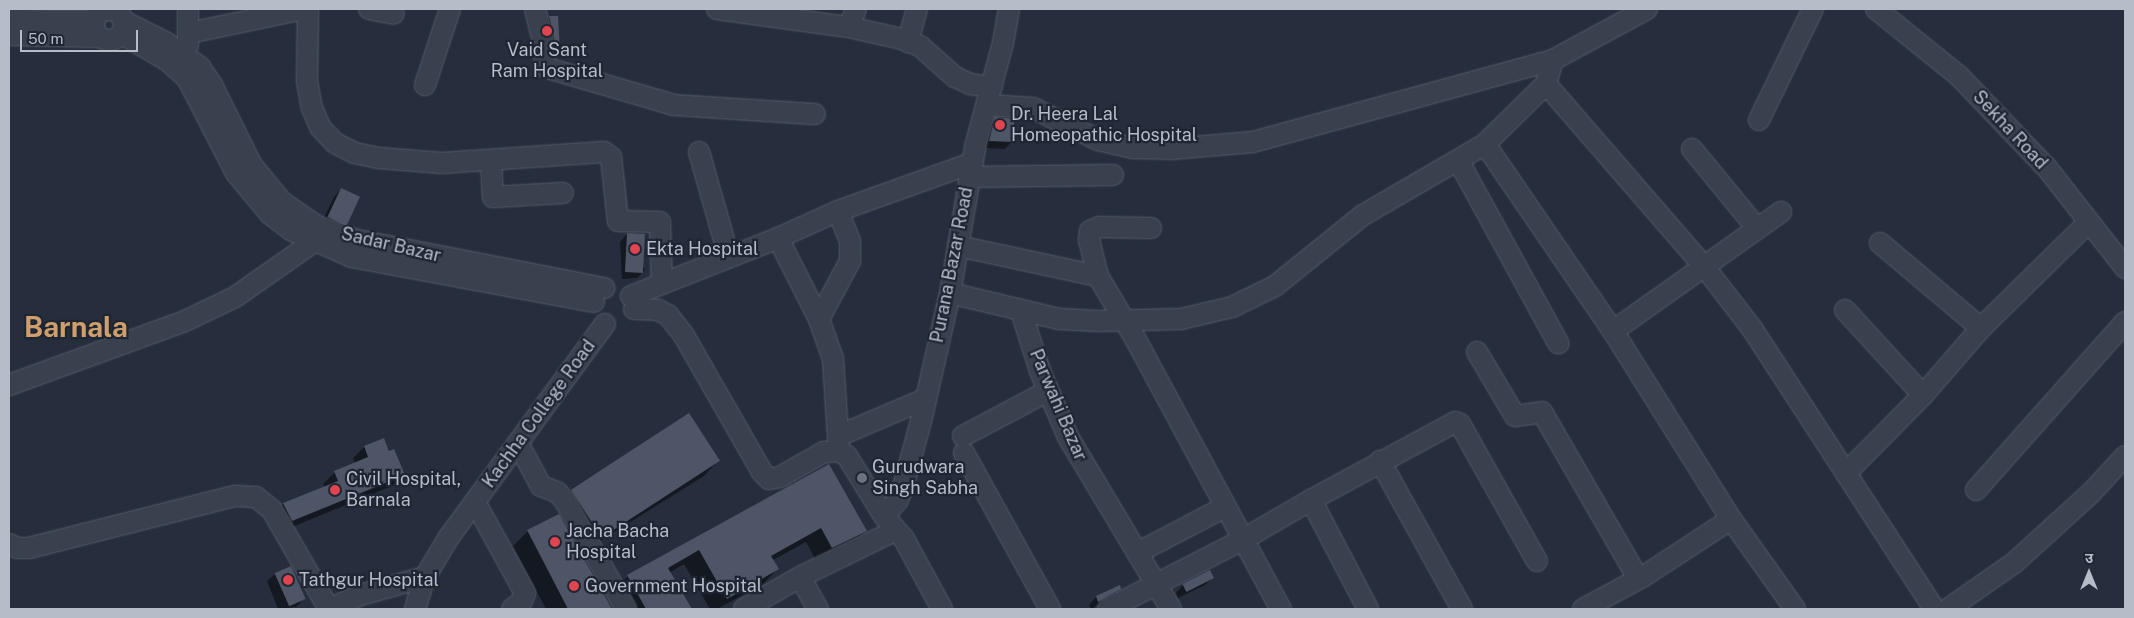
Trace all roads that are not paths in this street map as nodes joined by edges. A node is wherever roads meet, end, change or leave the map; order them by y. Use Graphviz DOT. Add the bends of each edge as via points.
graph roads {
  1 [pos="188,9"];
  2 [pos="304,9"];
  3 [pos="308,9"];
  4 [pos="369,9"];
  5 [pos="450,9"];
  6 [pos="535,9"];
  7 [pos="717,9"];
  8 [pos="917,9"];
  9 [pos="1009,9"];
  10 [pos="1648,9"];
  11 [pos="1814,9"];
  12 [pos="1876,9"];
  13 [pos="394,14"];
  14 [pos="245,15"];
  15 [pos="852,18"];
  16 [pos="109,19"];
  17 [pos="9,20"];
  18 [pos="189,33"];
  19 [pos="9,36"];
  20 [pos="908,42"];
  21 [pos="1553,60"];
  22 [pos="181,62"];
  23 [pos="1546,84"];
  24 [pos="425,85"];
  25 [pos="990,96"];
  26 [pos="815,114"];
  27 [pos="1759,120"];
  28 [pos="1485,144"];
  29 [pos="1692,149"];
  30 [pos="699,152"];
  31 [pos="1458,160"];
  32 [pos="491,161"];
  33 [pos="970,170"];
  34 [pos="1113,175"];
  35 [pos="563,193"];
  36 [pos="838,211"];
  37 [pos="1781,212"];
  38 [pos="2089,222"];
  39 [pos="1151,228"];
  40 [pos="1757,228"];
  41 [pos="330,230"];
  42 [pos="778,238"];
  43 [pos="313,242"];
  44 [pos="1880,243"];
  45 [pos="958,246"];
  46 [pos="729,257"];
  47 [pos="1703,265"];
  48 [pos="2125,268"];
  49 [pos="1098,276"];
  50 [pos="662,284"];
  51 [pos="950,294"];
  52 [pos="599,295"];
  53 [pos="632,303"];
  54 [pos="1845,310"];
  55 [pos="1021,311"];
  56 [pos="819,319"];
  57 [pos="1125,321"];
  58 [pos="2125,322"];
  59 [pos="605,324"];
  60 [pos="1981,328"];
  61 [pos="1613,331"];
  62 [pos="1558,343"];
  63 [pos="1477,352"];
  64 [pos="9,385"];
  65 [pos="1048,391"];
  66 [pos="1923,395"];
  67 [pos="925,398"];
  68 [pos="518,443"];
  69 [pos="839,444"];
  70 [pos="2125,456"];
  71 [pos="1380,460"];
  72 [pos="1846,472"];
  73 [pos="1976,490"];
  74 [pos="1311,500"];
  75 [pos="475,502"];
  76 [pos="1225,507"];
  77 [pos="1731,519"];
  78 [pos="886,525"];
  79 [pos="1242,540"];
  80 [pos="9,544"];
  81 [pos="1137,553"];
  82 [pos="1537,561"];
  83 [pos="425,577"];
  84 [pos="800,577"];
  85 [pos="1638,578"];
  86 [pos="1156,582"];
  87 [pos="329,609"];
  88 [pos="414,609"];
  89 [pos="512,609"];
  90 [pos="626,609"];
  91 [pos="744,609"];
  92 [pos="818,609"];
  93 [pos="927,609"];
  94 [pos="942,609"];
  95 [pos="1050,609"];
  96 [pos="1108,609"];
  97 [pos="1171,609"];
  98 [pos="1281,609"];
  99 [pos="1368,609"];
  100 [pos="1462,609"];
  101 [pos="1583,609"];
  102 [pos="1795,609"];
  103 [pos="1934,609"];
  104 [pos="1948,609"];
  1 -- 18 [label="street"];
  2 -- 14 [label="street"];
  3 -- 32 [label="street" via="307,81 312,108 320,127 335,143 355,153 379,158 442,163"];
  4 -- 13 [label="street"];
  5 -- 24 [label="street"];
  6 -- 26 [label="street" via="547,68 674,105"];
  7 -- 15 [label="street"];
  8 -- 20 [label="street"];
  9 -- 25 [label="street, Purana Bazar Road"];
  10 -- 21 [label="street"];
  11 -- 27 [label="street"];
  12 -- 38 [label="street, Sekha Road" via="1960,76 2047,168"];
  14 -- 18 [label="street"];
  15 -- 20 [label="street"];
  16 -- 17 [label="street"];
  16 -- 19 [label="street"];
  16 -- 22 [label="street, Sadar Bazar"];
  18 -- 22 [label="street"];
  20 -- 25 [label="street" via="920,46 955,77"];
  21 -- 23 [label="street"];
  21 -- 25 [label="street" via="1341,115 1280,136 1189,148 1132,148 1098,140 1033,108"];
  22 -- 41 [label="street, Sadar Bazar" via="200,67 212,84 251,164 264,180 301,216"];
  22 -- 43 [label="street, Sadar Bazar" via="236,173 270,214"];
  23 -- 28 [label="street"];
  23 -- 47 [label="street"];
  25 -- 33 [label="street, Purana Bazar Road"];
  28 -- 31 [label="street"];
  28 -- 61 [label="street"];
  29 -- 40 [label="street"];
  30 -- 46 [label="street"];
  31 -- 57 [label="street" via="1363,215 1275,286 1250,299 1232,307 1181,319"];
  31 -- 62 [label="street"];
  32 -- 35 [label="street" via="493,197"];
  32 -- 50 [label="street" via="600,152 609,154 618,221 660,222"];
  33 -- 34 [label="street" via="1039,178"];
  33 -- 36 [label="street"];
  33 -- 45 [label="street, Purana Bazar Road"];
  36 -- 42 [label="street"];
  36 -- 56 [label="street" via="850,241 850,262"];
  37 -- 40 [label="street"];
  38 -- 48 [label="street, Sekha Road"];
  38 -- 60 [label="street"];
  39 -- 49 [label="street" via="1099,227 1090,231 1089,240"];
  40 -- 47 [label="street"];
  41 -- 43 [label="street"];
  41 -- 52 [label="street, Sadar Bazar" via="357,240"];
  42 -- 46 [label="street"];
  42 -- 56 [label="street"];
  43 -- 52 [label="street, Sadar Bazar" via="352,257"];
  43 -- 64 [label="street" via="235,297 185,321"];
  44 -- 60 [label="street"];
  45 -- 49 [label="street"];
  45 -- 51 [label="street, Purana Bazar Road"];
  46 -- 50 [label="street"];
  47 -- 61 [label="street"];
  47 -- 72 [label="street" via="1753,330"];
  49 -- 57 [label="street"];
  50 -- 53 [label="street"];
  51 -- 55 [label="street"];
  51 -- 67 [label="street, Purana Bazar Road"];
  52 -- 53 [label="street" via="618,287"];
  52 -- 59 [label="street" via="597,316"];
  53 -- 59 [label="street" via="624,324"];
  53 -- 69 [label="street" via="668,315 684,334 769,479 780,477"];
  54 -- 66 [label="street"];
  55 -- 57 [label="street" via="1059,319"];
  55 -- 65 [label="street, Parwahi Bazar"];
  56 -- 69 [label="street" via="833,359"];
  57 -- 76 [label="street"];
  58 -- 73 [label="street"];
  59 -- 68 [label="street, Kachha College Road"];
  60 -- 66 [label="street"];
  61 -- 77 [label="street"];
  63 -- 85 [label="street" via="1515,416 1542,412"];
  65 -- 81 [label="street, Parwahi Bazar" via="1080,459"];
  65 -- 95 [label="street" via="964,445"];
  66 -- 72 [label="street"];
  67 -- 69 [label="street"];
  67 -- 78 [label="street, Purana Bazar Road" via="903,487"];
  68 -- 75 [label="street, Kachha College Road"];
  68 -- 90 [label="street" via="541,486 557,492 565,501"];
  69 -- 78 [label="street"];
  70 -- 104 [label="street" via="2091,493 2014,563"];
  71 -- 74 [label="street"];
  71 -- 82 [label="street" via="1455,422 1460,424"];
  71 -- 100 [label="street"];
  72 -- 103 [label="street"];
  74 -- 79 [label="street"];
  74 -- 99 [label="street"];
  75 -- 83 [label="street, Kachha College Road"];
  75 -- 89 [label="street" via="525,593 522,601"];
  76 -- 79 [label="street"];
  76 -- 81 [label="street"];
  77 -- 85 [label="street"];
  77 -- 102 [label="street"];
  78 -- 84 [label="street"];
  78 -- 93 [label="street"];
  78 -- 94 [label="street" via="904,539"];
  79 -- 86 [label="street"];
  79 -- 98 [label="street"];
  80 -- 87 [label="street" via="28,548 235,496 256,497 272,510"];
  81 -- 86 [label="street, Parwahi Bazar"];
  83 -- 87 [label="street" via="360,595"];
  83 -- 88 [label="street, Kachha College Road"];
  84 -- 91 [label="street"];
  84 -- 92 [label="street"];
  85 -- 101 [label="street"];
  86 -- 96 [label="street"];
  86 -- 97 [label="street, Parwahi Bazar"];
}
